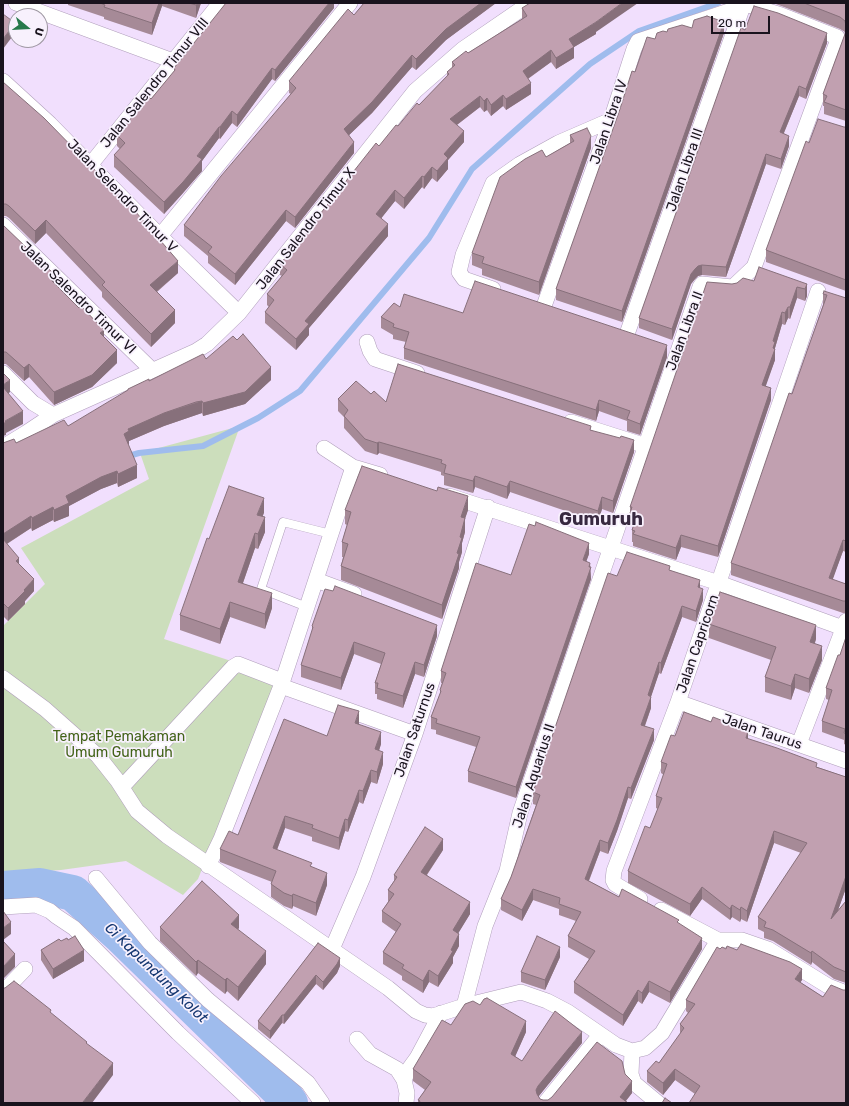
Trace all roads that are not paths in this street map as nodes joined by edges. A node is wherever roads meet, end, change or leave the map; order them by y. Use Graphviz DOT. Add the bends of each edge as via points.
graph roads {
  1 [pos="16,3"];
  2 [pos="220,3"];
  3 [pos="350,3"];
  4 [pos="530,3"];
  5 [pos="742,4"];
  6 [pos="173,61"];
  7 [pos="3,81"];
  8 [pos="810,118"];
  9 [pos="611,120"];
  10 [pos="824,123"];
  11 [pos="91,164"];
  12 [pos="3,225"];
  13 [pos="160,236"];
  14 [pos="754,267"];
  15 [pos="768,273"];
  16 [pos="804,286"];
  17 [pos="508,294"];
  18 [pos="559,311"];
  19 [pos="239,313"];
  20 [pos="612,329"];
  21 [pos="627,334"];
  22 [pos="642,339"];
  23 [pos="367,342"];
  24 [pos="663,346"];
  25 [pos="678,351"];
  26 [pos="152,370"];
  27 [pos="3,373"];
  28 [pos="428,376"];
  29 [pos="53,415"];
  30 [pos="555,417"];
  31 [pos="645,446"];
  32 [pos="3,447"];
  33 [pos="324,448"];
  34 [pos="353,467"];
  35 [pos="390,478"];
  36 [pos="435,492"];
  37 [pos="488,507"];
  38 [pos="331,534"];
  39 [pos="610,548"];
  40 [pos="316,580"];
  41 [pos="719,583"];
  42 [pos="367,600"];
  43 [pos="307,607"];
  44 [pos="433,625"];
  45 [pos="845,625"];
  46 [pos="448,631"];
  47 [pos="840,652"];
  48 [pos="3,678"];
  49 [pos="281,684"];
  50 [pos="678,702"];
  51 [pos="414,734"];
  52 [pos="799,744"];
  53 [pos="846,761"];
  54 [pos="122,787"];
  55 [pos="208,866"];
  56 [pos="96,878"];
  57 [pos="3,907"];
  58 [pos="718,940"];
  59 [pos="332,949"];
  60 [pos="25,969"];
  61 [pos="3,992"];
  62 [pos="846,993"];
  63 [pos="464,1006"];
  64 [pos="442,1013"];
  65 [pos="600,1035"];
  66 [pos="357,1039"];
  67 [pos="632,1052"];
  68 [pos="404,1080"];
  69 [pos="253,1103"];
  70 [pos="322,1103"];
  71 [pos="406,1103"];
  72 [pos="545,1103"];
  73 [pos="658,1103"];
  1 -- 6 [label="street"];
  2 -- 6 [label="street, Jalan Salendro Timur VIII"];
  3 -- 13 [label="street"];
  4 -- 19 [label="street, Jalan Salendro Timur X" via="463,49 415,91"];
  5 -- 8 [label="street, Jalan Libra II" via="838,38"];
  5 -- 9 [label="street, Jalan Libra IV" via="638,41"];
  5 -- 21 [label="street, Jalan Libra III"];
  6 -- 11 [label="street, Jalan Salendro Timur VIII"];
  7 -- 11 [label="street, Jalan Selendro Timur V"];
  8 -- 10 [label="street"];
  8 -- 14 [label="street, Jalan Libra II"];
  9 -- 17 [label="street" via="558,143 520,164 493,183 459,272 464,279"];
  9 -- 18 [label="street, Jalan Libra IV" via="536,304"];
  11 -- 13 [label="street, Jalan Selendro Timur V"];
  12 -- 26 [label="street, Jalan Salendro Timur VI"];
  13 -- 19 [label="street, Jalan Selendro Timur V"];
  14 -- 15 [label="street"];
  14 -- 25 [label="street, Jalan Libra II" via="732,287 701,285"];
  16 -- 41 [label="street, Jalan Capricorn" via="825,293"];
  19 -- 26 [label="street, Jalan Salendro Timur X" via="202,347"];
  20 -- 21 [label="street"];
  21 -- 22 [label="street"];
  23 -- 28 [label="street" via="375,359"];
  24 -- 25 [label="street"];
  25 -- 31 [label="street, Jalan Libra II"];
  26 -- 29 [label="street, Jalan Salendro Timur X"];
  27 -- 29 [label="street" via="34,403"];
  29 -- 32 [label="street, Jalan Salendro Timur X"];
  30 -- 31 [label="street"];
  31 -- 39 [label="street, Jalan Libra II"];
  33 -- 34 [label="street"];
  34 -- 35 [label="street"];
  34 -- 38 [label="street"];
  36 -- 37 [label="street"];
  37 -- 39 [label="street"];
  37 -- 46 [label="street, Jalan Saturnus"];
  38 -- 40 [label="street"];
  38 -- 43 [label="lane" via="283,522 278,537 261,589"];
  39 -- 41 [label="street"];
  39 -- 63 [label="street, Jalan Aquarius II" via="520,813 507,871 484,926"];
  40 -- 42 [label="street"];
  40 -- 43 [label="street"];
  41 -- 45 [label="street"];
  41 -- 50 [label="street, Jalan Capricorn"];
  43 -- 49 [label="street"];
  44 -- 46 [label="street"];
  45 -- 47 [label="street"];
  46 -- 51 [label="street, Jalan Saturnus"];
  47 -- 52 [label="street"];
  48 -- 54 [label="street" via="45,709 98,756"];
  49 -- 51 [label="street"];
  49 -- 54 [label="street" via="238,664 233,667"];
  49 -- 55 [label="street" via="221,839"];
  50 -- 52 [label="street, Jalan Taurus"];
  50 -- 58 [label="street, Jalan Capricorn" via="614,871 613,880 619,888"];
  51 -- 59 [label="street, Jalan Saturnus" via="363,877"];
  52 -- 53 [label="street, Jalan Taurus"];
  54 -- 55 [label="street" via="137,811"];
  55 -- 59 [label="street"];
  56 -- 70 [label="street" via="150,944 208,1000 308,1083"];
  57 -- 69 [label="street" via="36,905 50,910 74,928 178,1033"];
  58 -- 62 [label="street" via="742,940 768,949 828,986"];
  58 -- 67 [label="street" via="662,1033 645,1048"];
  59 -- 64 [label="street" via="416,1011 433,1016"];
  60 -- 61 [label="street"];
  63 -- 64 [label="street"];
  63 -- 65 [label="street" via="521,992 568,1012"];
  64 -- 68 [label="street"];
  65 -- 67 [label="street"];
  65 -- 72 [label="street"];
  66 -- 68 [label="street" via="370,1054 397,1070"];
  67 -- 73 [label="street" via="631,1074 634,1083"];
  68 -- 71 [label="street"];
}
